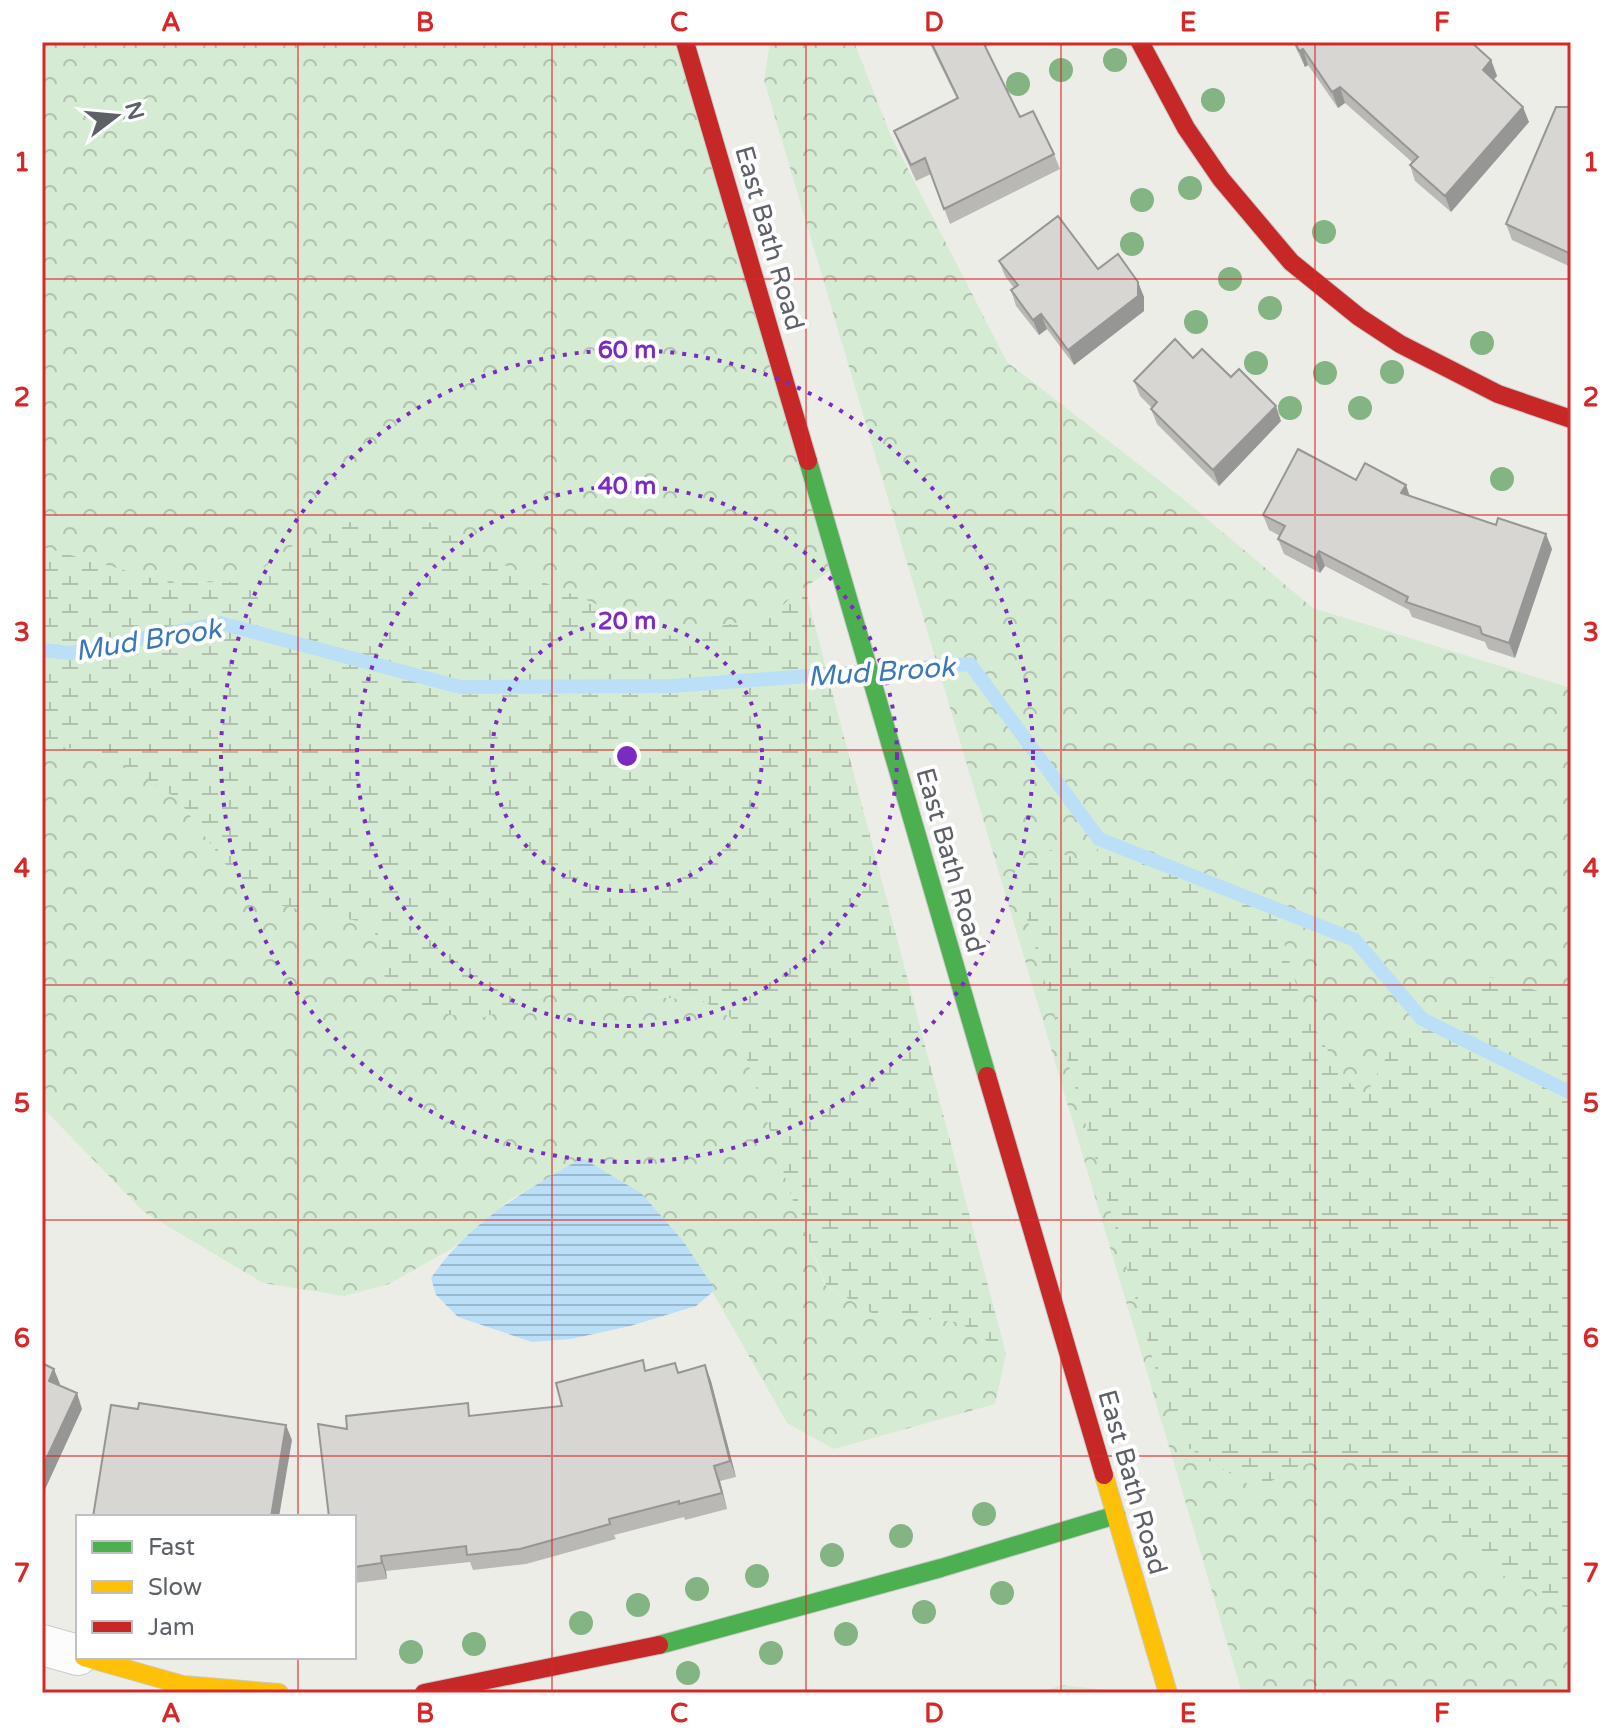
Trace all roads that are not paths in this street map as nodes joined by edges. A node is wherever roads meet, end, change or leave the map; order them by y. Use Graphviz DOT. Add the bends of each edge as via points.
graph roads {
  1 [pos="685,42"];
  2 [pos="1140,42"];
  3 [pos="1571,419"];
  4 [pos="1116,1515"];
  5 [pos="42,1645"];
  6 [pos="76,1654"];
  7 [pos="91,1659"];
  8 [pos="279,1693"];
  9 [pos="424,1693"];
  10 [pos="1168,1693"];
  1 -- 4 [label="street, East Bath Road"];
  2 -- 3 [label="street" via="1221,179 1291,262 1359,317 1413,351 1498,394"];
  4 -- 9 [label="street" via="684,1640"];
  4 -- 10 [label="street, East Bath Road"];
  5 -- 6 [label="street"];
  7 -- 8 [label="street" via="183,1685"];
}
